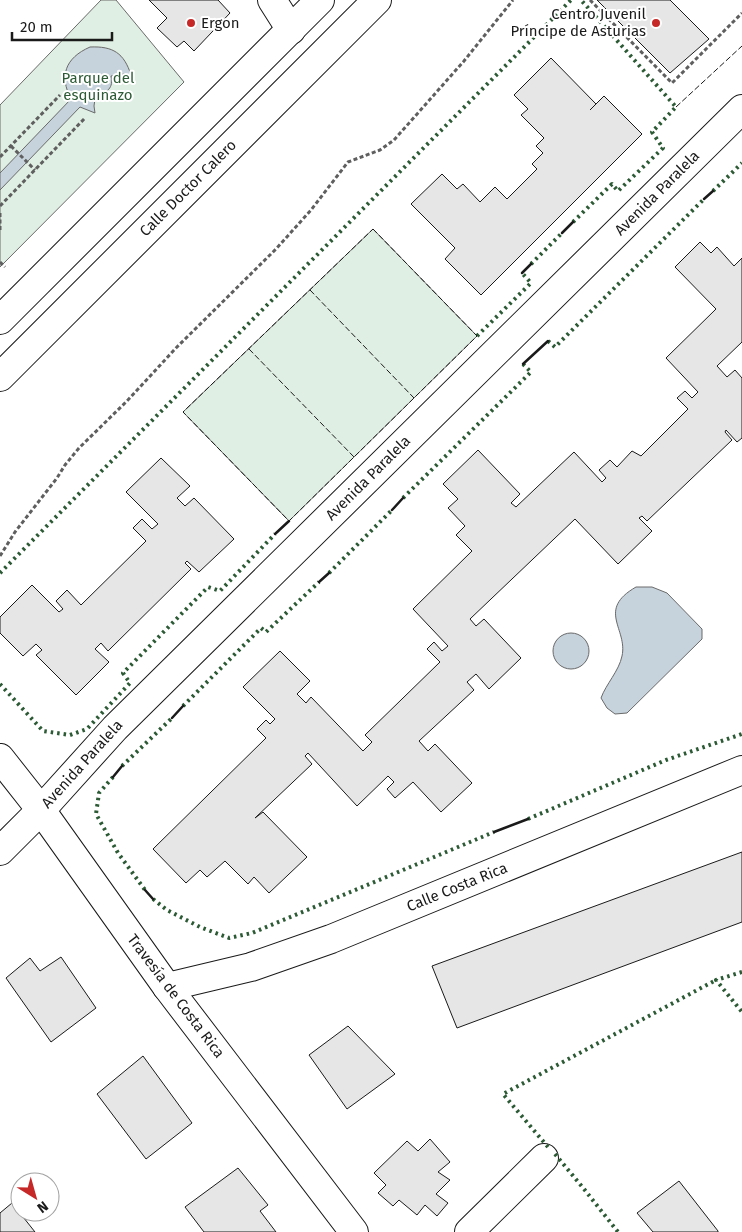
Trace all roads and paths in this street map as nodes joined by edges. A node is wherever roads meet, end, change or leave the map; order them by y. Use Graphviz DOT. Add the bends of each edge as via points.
graph roads {
  1 [pos="272,0"];
  2 [pos="320,0"];
  3 [pos="377,0"];
  4 [pos="513,0"];
  5 [pos="590,0"];
  6 [pos="742,14"];
  7 [pos="291,30"];
  8 [pos="60,94"];
  9 [pos="742,109"];
  10 [pos="85,118"];
  11 [pos="11,146"];
  12 [pos="0,157"];
  13 [pos="35,170"];
  14 [pos="0,206"];
  15 [pos="0,213"];
  16 [pos="0,230"];
  17 [pos="0,262"];
  18 [pos="5,267"];
  19 [pos="0,320"];
  20 [pos="0,377"];
  21 [pos="0,556"];
  22 [pos="0,758"];
  23 [pos="742,770"];
  24 [pos="41,810"];
  25 [pos="0,851"];
  26 [pos="167,987"];
  27 [pos="544,1158"];
  28 [pos="354,1232"];
  29 [pos="469,1232"];
  1 -- 7 [label="street"];
  2 -- 7 [label="street"];
  3 -- 20 [label="street, Calle Doctor Calero"];
  4 -- 21 [label="path" via="394,140 380,150 348,162 276,249 80,448"];
  5 -- 6 [label="path" via="672,83"];
  7 -- 19 [label="street"];
  8 -- 11 [label="path"];
  9 -- 24 [label="street, Avenida Paralela" via="115,728"];
  10 -- 13 [label="path"];
  11 -- 12 [label="path"];
  11 -- 13 [label="path"];
  13 -- 14 [label="path"];
  15 -- 16 [label="path"];
  17 -- 18 [label="path"];
  22 -- 24 [label="street, Travesía de Costa Rica"];
  23 -- 26 [label="street, Calle Costa Rica" via="331,939 251,967"];
  24 -- 25 [label="street, Avenida Paralela"];
  24 -- 26 [label="street, Travesía de Costa Rica"];
  26 -- 28 [label="street, Travesía de Costa Rica"];
  27 -- 29 [label="street"];
}
